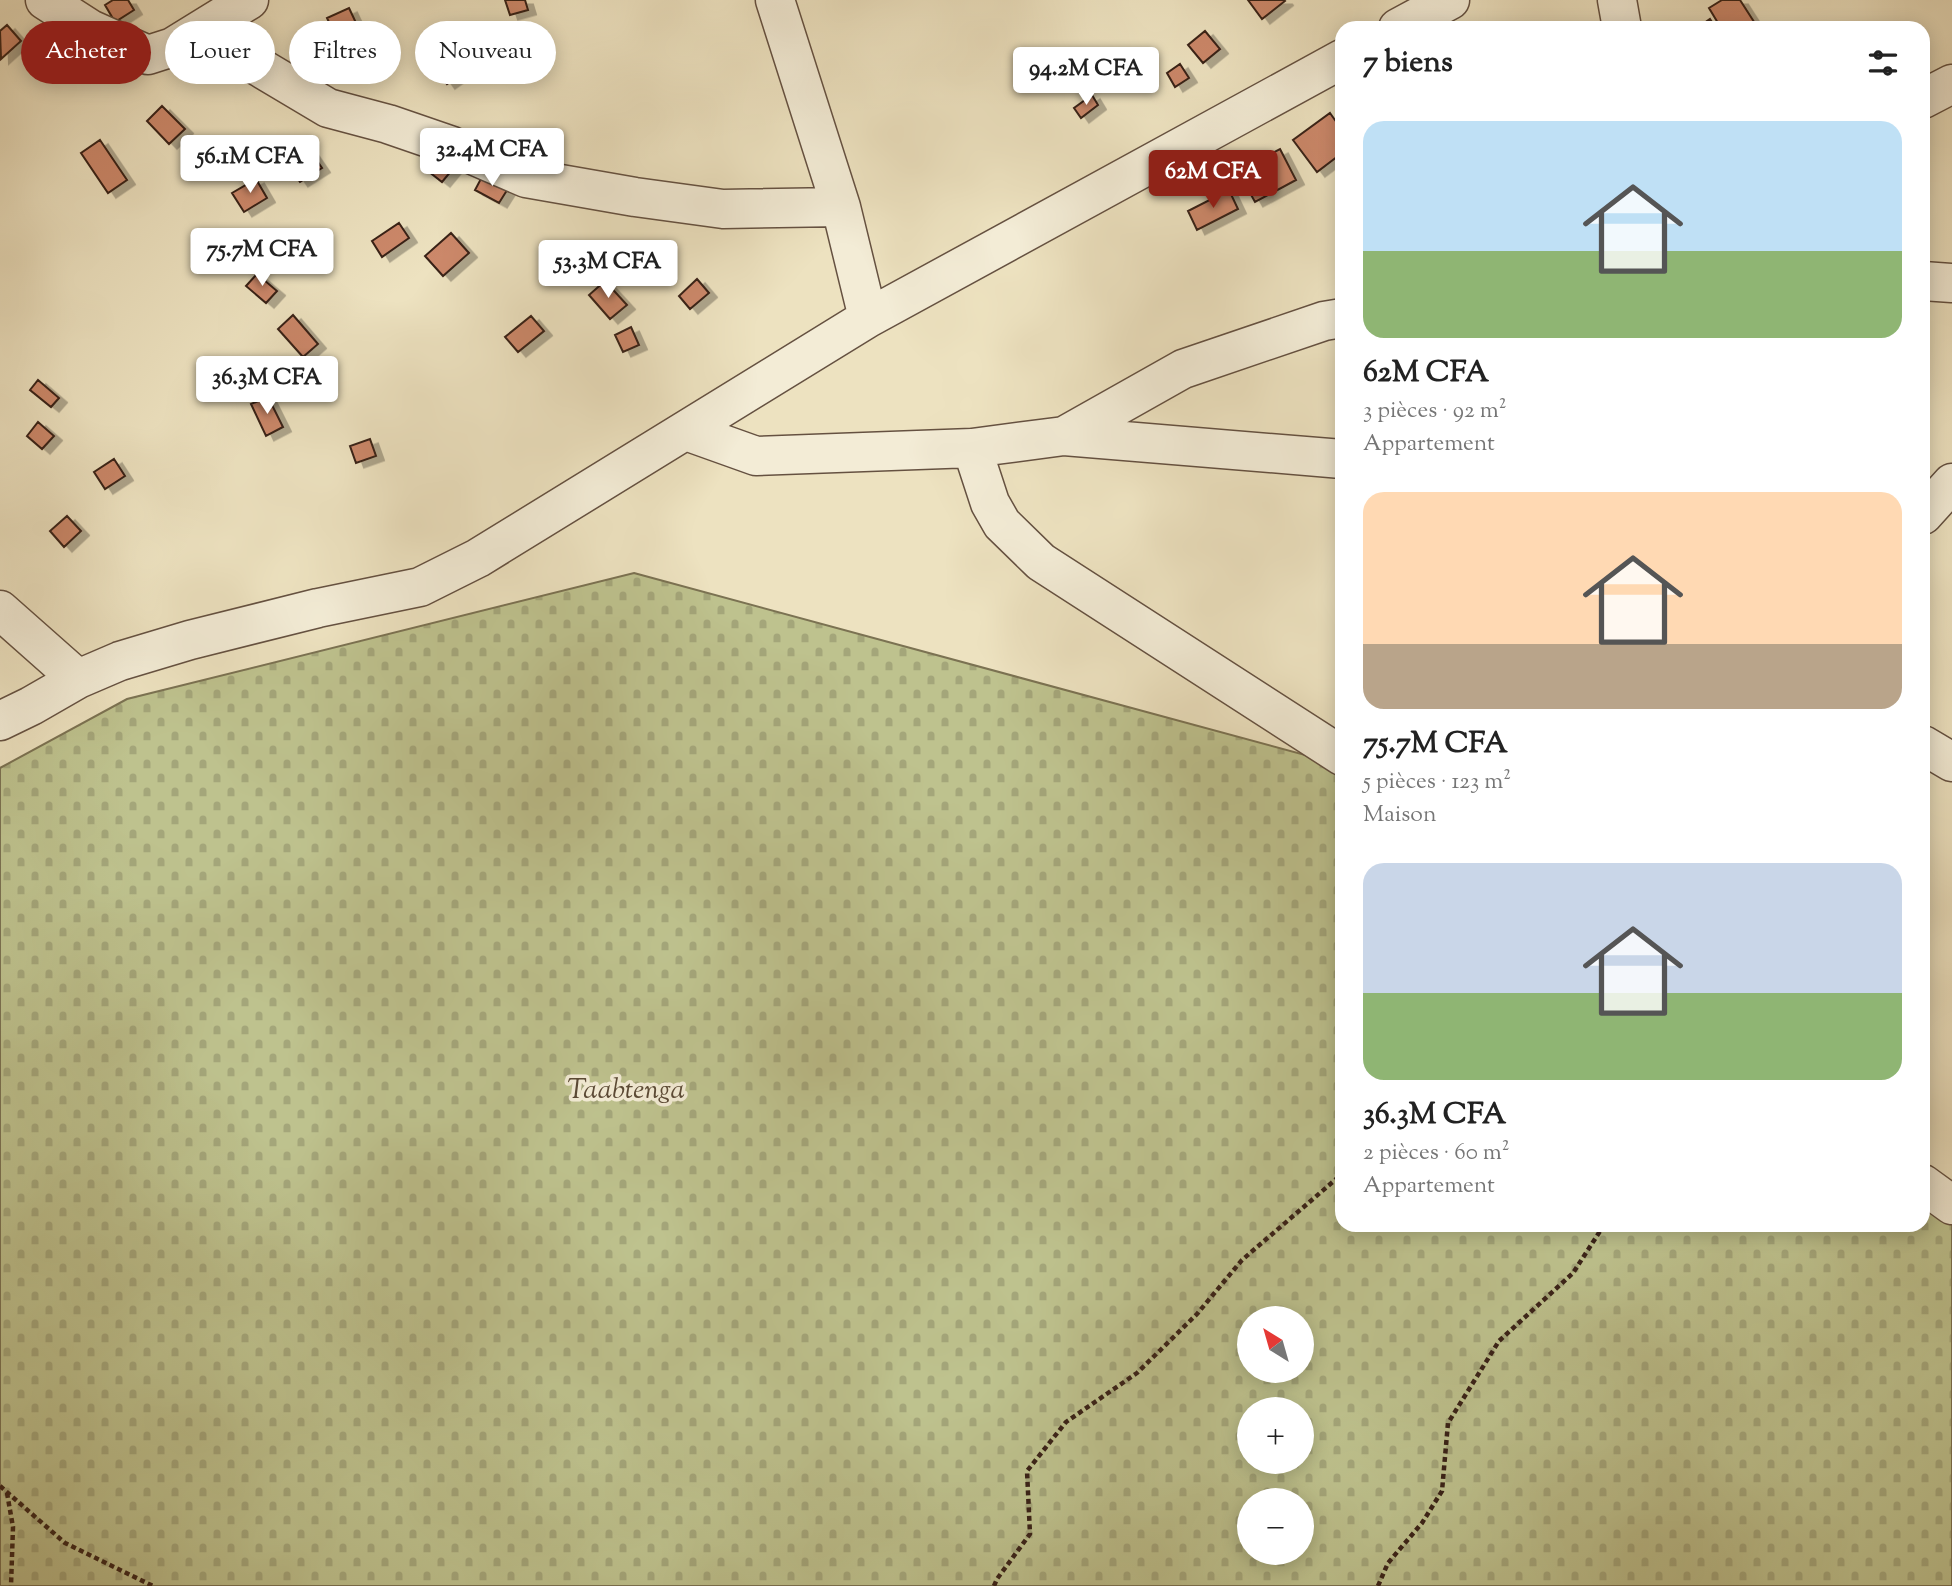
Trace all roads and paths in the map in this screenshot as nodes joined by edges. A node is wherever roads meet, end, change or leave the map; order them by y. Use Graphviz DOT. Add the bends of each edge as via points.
graph roads {
  1 [pos="46,0"];
  2 [pos="249,0"];
  3 [pos="775,0"];
  4 [pos="1450,0"];
  5 [pos="1617,0"];
  6 [pos="216,21"];
  7 [pos="1411,21"];
  8 [pos="1621,21"];
  9 [pos="165,50"];
  10 [pos="1335,63"];
  11 [pos="275,76"];
  12 [pos="1952,84"];
  13 [pos="1930,95"];
  14 [pos="841,207"];
  15 [pos="1930,281"];
  16 [pos="1952,283"];
  17 [pos="869,318"];
  18 [pos="1335,319"];
  19 [pos="685,431"];
  20 [pos="1064,436"];
  21 [pos="972,448"];
  22 [pos="1335,458"];
  23 [pos="1952,483"];
  24 [pos="1930,507"];
  25 [pos="0,610"];
  26 [pos="78,679"];
  27 [pos="0,721"];
  28 [pos="1930,749"];
  29 [pos="1335,751"];
  30 [pos="1952,762"];
  31 [pos="1335,1180"];
  32 [pos="1930,1189"];
  33 [pos="1952,1205"];
  34 [pos="1599,1232"];
  35 [pos="0,1486"];
  36 [pos="7,1492"];
  37 [pos="11,1586"];
  38 [pos="153,1586"];
  39 [pos="995,1586"];
  40 [pos="1378,1586"];
  1 -- 9 [label="street" via="90,29 148,55"];
  2 -- 6 [label="street"];
  3 -- 14 [label="street"];
  4 -- 7 [label="street"];
  5 -- 8 [label="street"];
  10 -- 17 [label="street"];
  11 -- 14 [label="street" via="327,108 452,146 526,178 723,209"];
  12 -- 13 [label="street"];
  14 -- 17 [label="street"];
  15 -- 16 [label="street"];
  17 -- 19 [label="street"];
  18 -- 20 [label="street" via="1183,369"];
  19 -- 21 [label="street" via="756,456"];
  19 -- 26 [label="street" via="478,558 420,587 190,640"];
  20 -- 21 [label="street"];
  20 -- 22 [label="street"];
  21 -- 29 [label="street" via="1002,524 1041,562"];
  23 -- 24 [label="street"];
  25 -- 26 [label="street"];
  26 -- 27 [label="street"];
  28 -- 30 [label="street"];
  31 -- 39 [label="path" via="1242,1260 1198,1314 1137,1373 1066,1422 1027,1471 1030,1534"];
  32 -- 33 [label="street"];
  34 -- 40 [label="path" via="1573,1273 1499,1342 1484,1365 1448,1423 1442,1491 1388,1563"];
  35 -- 36 [label="path"];
  36 -- 37 [label="path" via="13,1527"];
  36 -- 38 [label="path" via="65,1543"];
}
